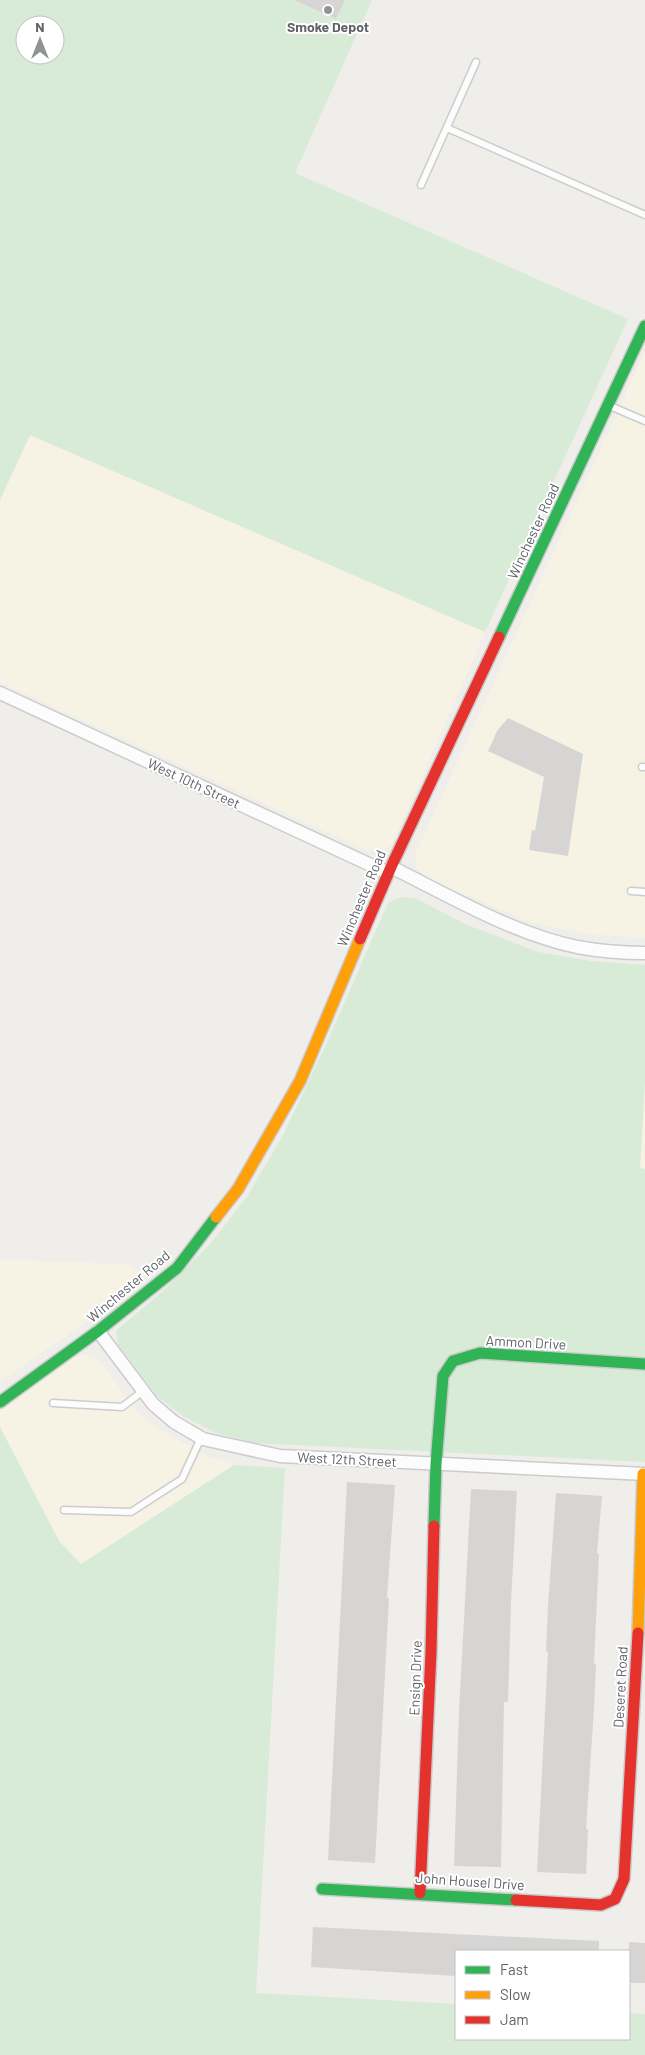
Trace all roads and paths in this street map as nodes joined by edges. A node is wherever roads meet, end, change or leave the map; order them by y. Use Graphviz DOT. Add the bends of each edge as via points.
graph roads {
  1 [pos="476,62"];
  2 [pos="446,128"];
  3 [pos="421,186"];
  4 [pos="645,216"];
  5 [pos="645,326"];
  6 [pos="609,405"];
  7 [pos="645,421"];
  8 [pos="0,693"];
  9 [pos="390,870"];
  10 [pos="631,891"];
  11 [pos="645,892"];
  12 [pos="645,953"];
  13 [pos="98,1332"];
  14 [pos="645,1364"];
  15 [pos="143,1391"];
  16 [pos="0,1402"];
  17 [pos="53,1403"];
  18 [pos="201,1438"];
  19 [pos="436,1464"];
  20 [pos="644,1474"];
  21 [pos="64,1510"];
  22 [pos="322,1888"];
  23 [pos="420,1893"];
  24 [pos="615,1899"];
  1 -- 2 [label="lane"];
  2 -- 3 [label="lane"];
  2 -- 4 [label="lane"];
  5 -- 6 [label="street, Winchester Road"];
  6 -- 7 [label="lane"];
  6 -- 9 [label="street, Winchester Road"];
  8 -- 9 [label="street, West 10th Street"];
  9 -- 12 [label="street, West 10th Street" via="514,927 575,946"];
  9 -- 13 [label="street, Winchester Road" via="300,1081 238,1189 177,1268"];
  10 -- 11 [label="lane"];
  13 -- 15 [label="street, West 12th Street"];
  13 -- 16 [label="street, Winchester Road"];
  14 -- 19 [label="street, Ammon Drive" via="480,1353 452,1360 443,1376"];
  15 -- 17 [label="lane" via="122,1407"];
  15 -- 18 [label="street, West 12th Street" via="171,1420"];
  18 -- 19 [label="street, West 12th Street" via="280,1456"];
  18 -- 21 [label="lane" via="182,1479 131,1512"];
  19 -- 20 [label="street, West 12th Street"];
  19 -- 23 [label="street, Ensign Drive"];
  20 -- 24 [label="street, Deseret Road" via="624,1879"];
  22 -- 23 [label="street, John Housel Drive"];
  23 -- 24 [label="street, John Housel Drive" via="601,1905"];
}
